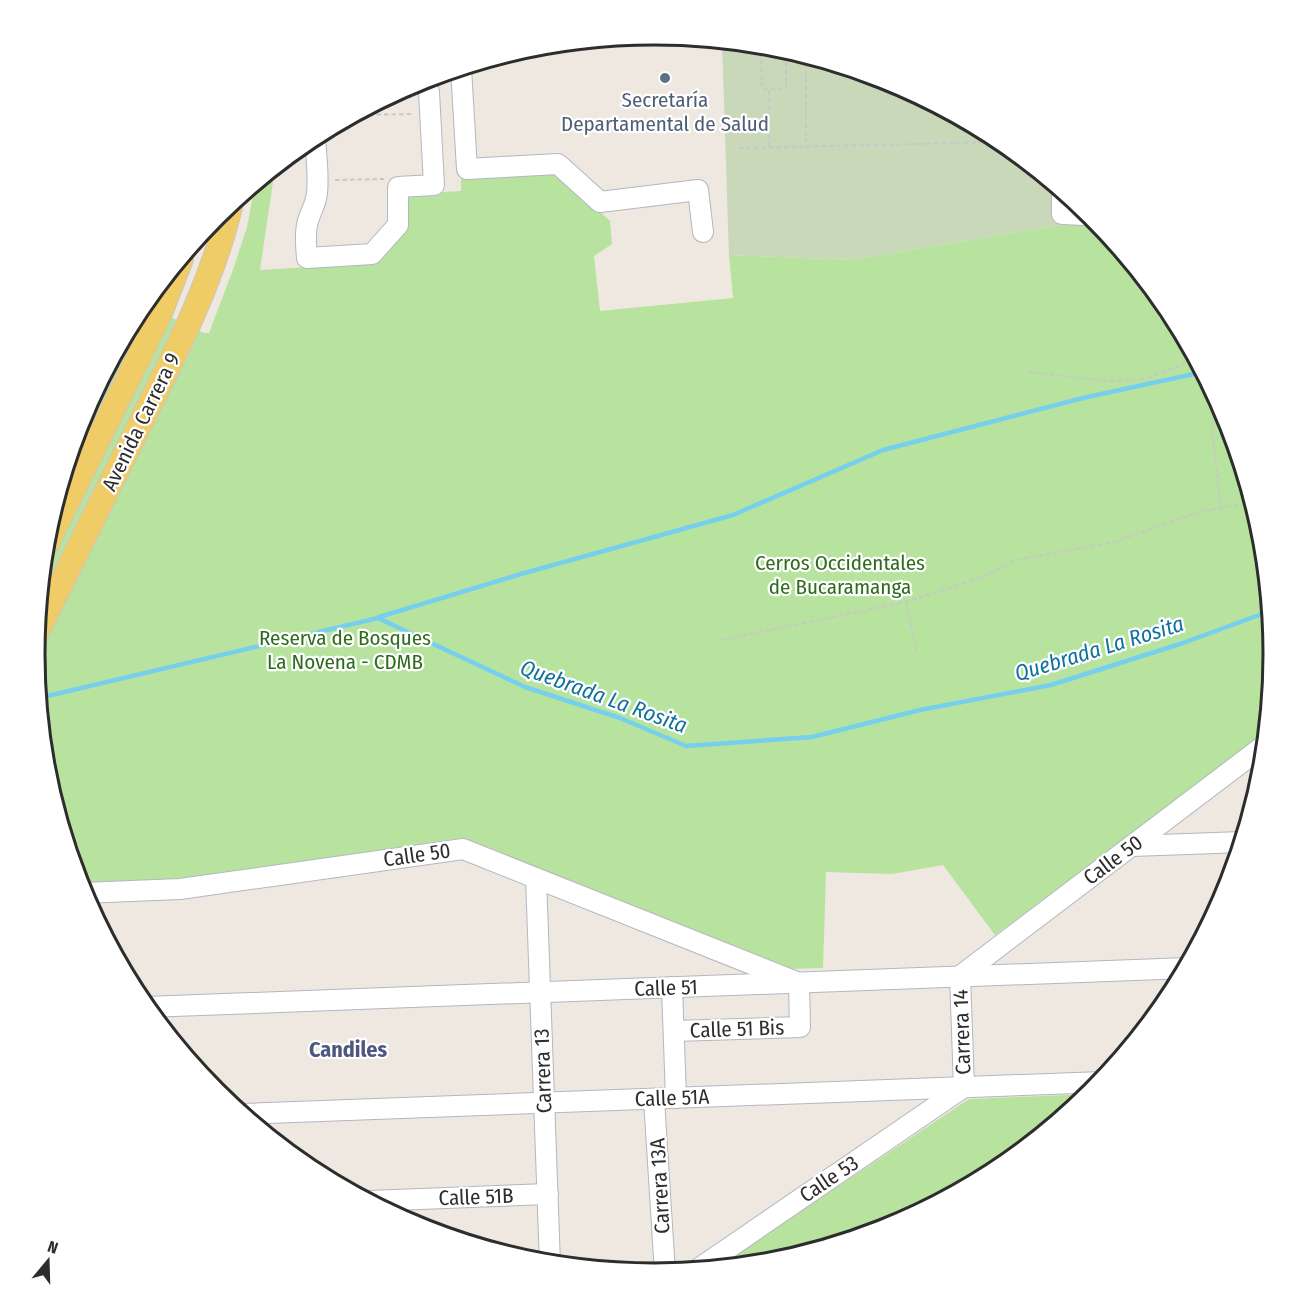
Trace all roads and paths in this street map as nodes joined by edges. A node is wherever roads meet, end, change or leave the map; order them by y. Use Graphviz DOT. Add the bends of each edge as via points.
graph roads {
  1 [pos="762,55"];
  2 [pos="786,60"];
  3 [pos="806,65"];
  4 [pos="461,76"];
  5 [pos="769,89"];
  6 [pos="429,92"];
  7 [pos="430,114"];
  8 [pos="371,116"];
  9 [pos="984,142"];
  10 [pos="807,147"];
  11 [pos="316,148"];
  12 [pos="739,148"];
  13 [pos="769,148"];
  14 [pos="318,181"];
  15 [pos="398,187"];
  16 [pos="1062,202"];
  17 [pos="1074,213"];
  18 [pos="227,221"];
  19 [pos="703,232"];
  20 [pos="172,282"];
  21 [pos="1188,362"];
  22 [pos="1028,372"];
  23 [pos="1214,413"];
  24 [pos="1245,504"];
  25 [pos="1221,508"];
  26 [pos="63,511"];
  27 [pos="906,602"];
  28 [pos="46,613"];
  29 [pos="721,640"];
  30 [pos="917,653"];
  31 [pos="1256,752"];
  32 [pos="1234,842"];
  33 [pos="1132,846"];
  34 [pos="536,878"];
  35 [pos="93,893"];
  36 [pos="1176,968"];
  37 [pos="960,976"];
  38 [pos="799,983"];
  39 [pos="672,987"];
  40 [pos="540,993"];
  41 [pos="157,1007"];
  42 [pos="674,1031"];
  43 [pos="1087,1083"];
  44 [pos="964,1087"];
  45 [pos="676,1098"];
  46 [pos="654,1099"];
  47 [pos="544,1102"];
  48 [pos="254,1114"];
  49 [pos="548,1194"];
  50 [pos="384,1200"];
  51 [pos="550,1254"];
  52 [pos="707,1262"];
  53 [pos="664,1264"];
  1 -- 5 [label="path" via="762,89"];
  2 -- 5 [label="path" via="786,89"];
  3 -- 10 [label="path"];
  4 -- 19 [label="street" via="467,169 558,164 600,202 698,190"];
  5 -- 13 [label="path"];
  6 -- 7 [label="street"];
  7 -- 8 [label="path"];
  7 -- 15 [label="street" via="434,185"];
  9 -- 10 [label="path"];
  10 -- 13 [label="path"];
  11 -- 14 [label="street"];
  12 -- 13 [label="path"];
  14 -- 15 [label="path" via="389,178"];
  14 -- 15 [label="street" via="307,225 307,258 372,254 398,225"];
  16 -- 17 [label="street" via="1062,214"];
  18 -- 28 [label="main road, Avenida Carrera 9" via="187,329"];
  20 -- 26 [label="main road, Avenida Carrera 9" via="159,316"];
  21 -- 22 [label="path" via="1142,380 1108,381"];
  23 -- 25 [label="path" via="1212,429"];
  24 -- 25 [label="path"];
  25 -- 27 [label="path" via="1114,542 1016,560 962,584"];
  27 -- 29 [label="path"];
  27 -- 30 [label="path"];
  31 -- 33 [label="street, Calle 50"];
  32 -- 33 [label="street"];
  33 -- 37 [label="street, Calle 50"];
  34 -- 35 [label="street, Calle 50" via="463,849 180,889"];
  34 -- 38 [label="street, Calle 50"];
  34 -- 40 [label="street, Carrera 13"];
  36 -- 37 [label="street, Calle 51"];
  37 -- 38 [label="street, Calle 51"];
  37 -- 44 [label="street, Carrera 14"];
  38 -- 39 [label="street, Calle 51"];
  38 -- 42 [label="street, Calle 51 Bis" via="801,1027"];
  39 -- 40 [label="street, Calle 51"];
  39 -- 42 [label="street"];
  40 -- 41 [label="street, Calle 51"];
  40 -- 47 [label="street, Carrera 13"];
  42 -- 45 [label="street"];
  43 -- 44 [label="street, Calle 51A"];
  44 -- 45 [label="street, Calle 51A"];
  44 -- 52 [label="street, Calle 53"];
  45 -- 46 [label="street, Calle 51A"];
  46 -- 47 [label="street, Calle 51A"];
  46 -- 53 [label="street, Carrera 13A"];
  47 -- 48 [label="street, Calle 51A"];
  47 -- 49 [label="street, Carrera 13"];
  49 -- 50 [label="street, Calle 51B"];
  49 -- 51 [label="street, Carrera 13"];
}
